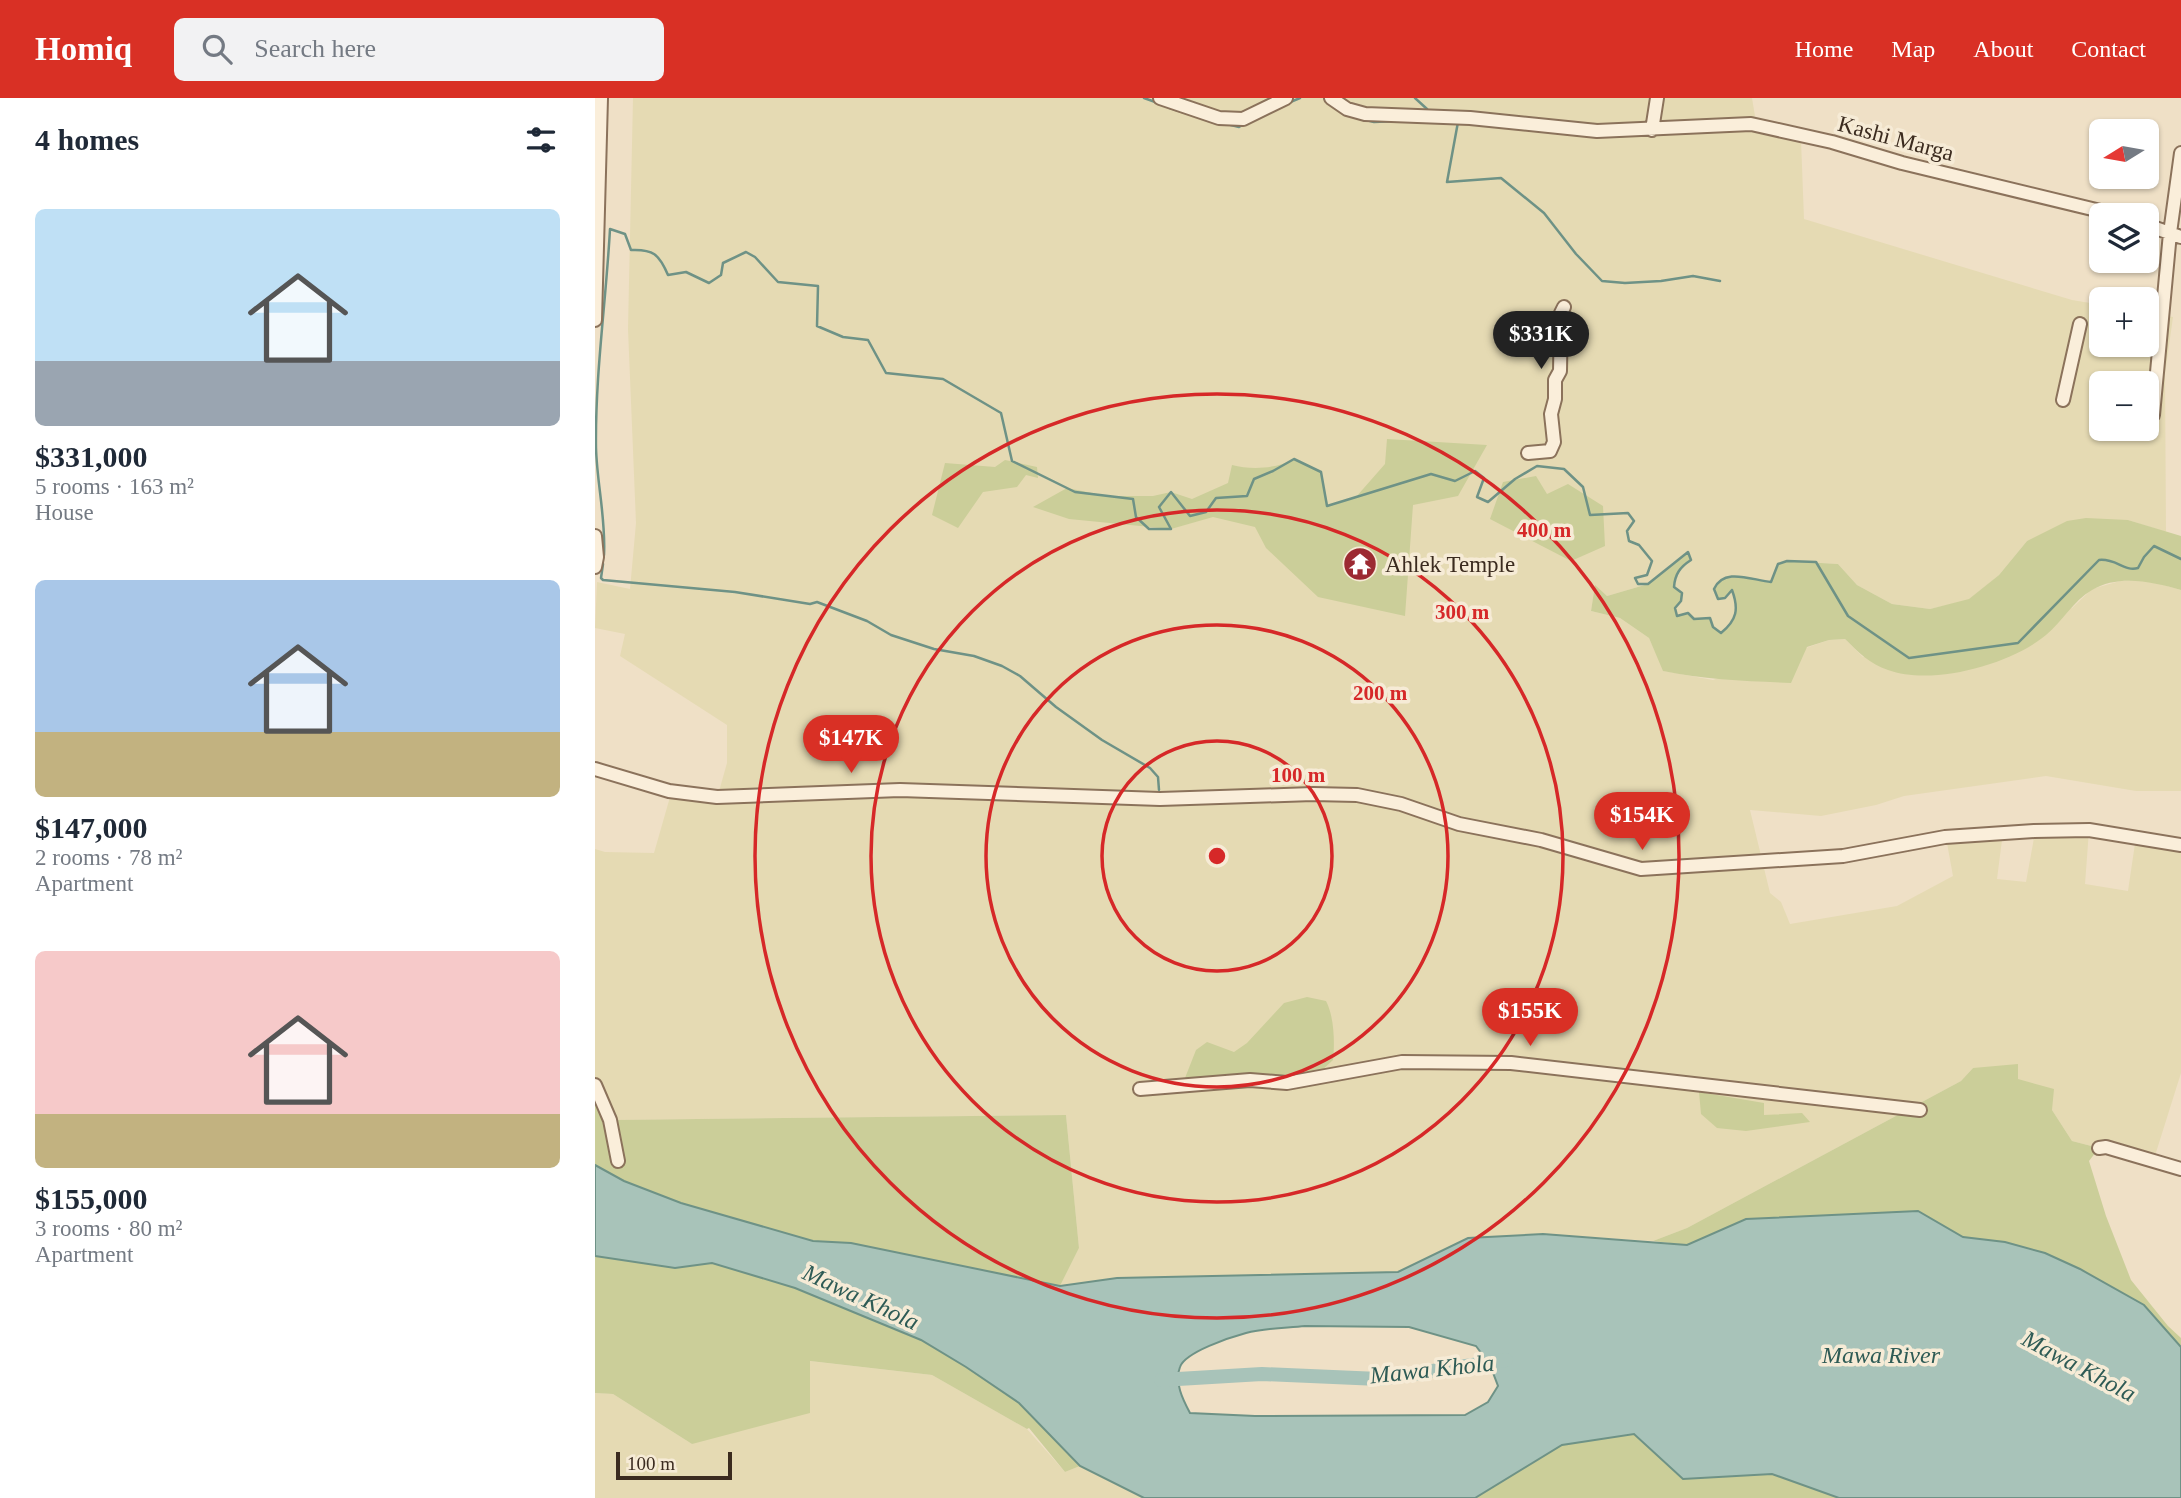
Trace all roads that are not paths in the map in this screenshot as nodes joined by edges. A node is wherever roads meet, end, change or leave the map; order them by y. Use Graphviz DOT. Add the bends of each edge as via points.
graph roads {
  1 [pos="601,98"];
  2 [pos="1160,98"];
  3 [pos="1286,98"];
  4 [pos="1331,98"];
  5 [pos="1657,98"];
  6 [pos="1652,130"];
  7 [pos="2181,153"];
  8 [pos="2089,208"];
  9 [pos="2175,235"];
  10 [pos="1564,307"];
  11 [pos="595,320"];
  12 [pos="2080,324"];
  13 [pos="2158,371"];
  14 [pos="2063,400"];
  15 [pos="1528,453"];
  16 [pos="595,536"];
  17 [pos="595,567"];
  18 [pos="595,769"];
  19 [pos="2181,845"];
  20 [pos="595,1085"];
  21 [pos="1140,1089"];
  22 [pos="1920,1110"];
  23 [pos="2099,1148"];
  24 [pos="618,1161"];
  25 [pos="2181,1169"];
  1 -- 11 [label="street"];
  2 -- 3 [label="street" via="1219,118 1243,119"];
  4 -- 6 [label="street, Kashi Marga" via="1365,114 1470,118 1597,131"];
  5 -- 6 [label="street"];
  6 -- 8 [label="street, Kashi Marga" via="1751,124"];
  7 -- 9 [label="street"];
  9 -- 13 [label="street"];
  10 -- 15 [label="street" via="1560,371 1551,414 1553,442 1550,451"];
  12 -- 14 [label="street"];
  16 -- 17 [label="street"];
  18 -- 19 [label="street" via="669,791 717,797 900,790 1104,798 1357,795 1641,869 1843,856 1945,837 2035,831 2089,830"];
  20 -- 24 [label="street" via="610,1120"];
  21 -- 22 [label="street" via="1250,1080 1287,1083 1402,1062 1511,1063"];
  23 -- 25 [label="street"];
}
